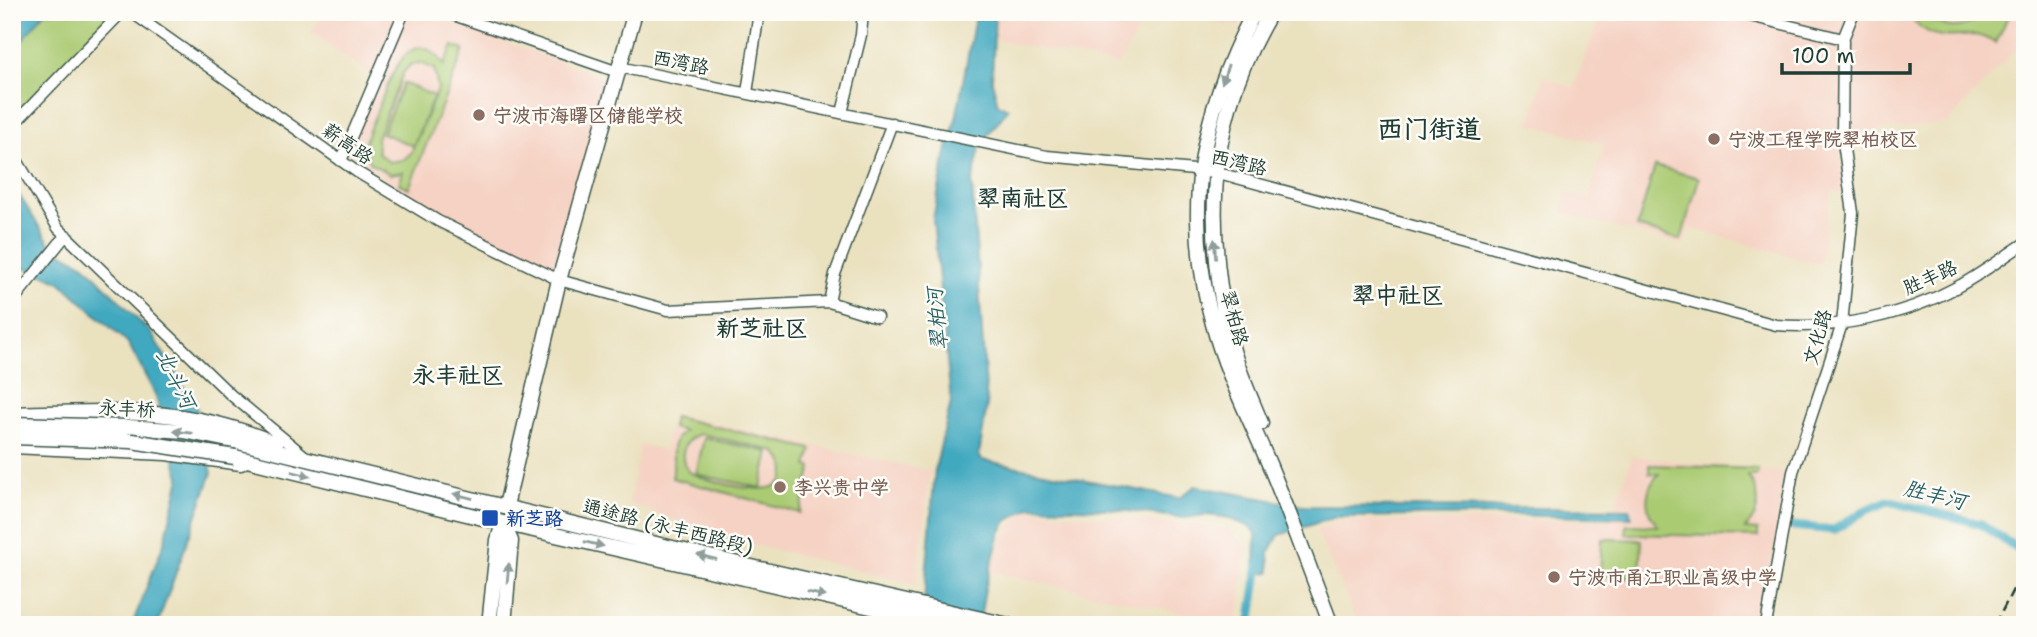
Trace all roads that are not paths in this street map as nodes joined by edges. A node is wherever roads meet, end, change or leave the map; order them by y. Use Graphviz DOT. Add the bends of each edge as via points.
graph roads {
  1 [pos="122,12"];
  2 [pos="131,12"];
  3 [pos="404,12"];
  4 [pos="445,12"];
  5 [pos="635,12"];
  6 [pos="760,12"];
  7 [pos="863,12"];
  8 [pos="1254,12"];
  9 [pos="1271,12"];
  10 [pos="1734,12"];
  11 [pos="1854,12"];
  12 [pos="1843,39"];
  13 [pos="619,70"];
  14 [pos="747,93"];
  15 [pos="842,113"];
  16 [pos="892,123"];
  17 [pos="12,126"];
  18 [pos="12,152"];
  19 [pos="341,161"];
  20 [pos="1199,170"];
  21 [pos="1215,172"];
  22 [pos="66,235"];
  23 [pos="2025,243"];
  24 [pos="559,280"];
  25 [pos="12,302"];
  26 [pos="829,302"];
  27 [pos="877,317"];
  28 [pos="1842,324"];
  29 [pos="12,414"];
  30 [pos="12,424"];
  31 [pos="12,437"];
  32 [pos="12,446"];
  33 [pos="237,449"];
  34 [pos="306,457"];
  35 [pos="264,465"];
  36 [pos="1279,477"];
  37 [pos="506,506"];
  38 [pos="503,523"];
  39 [pos="1303,541"];
  40 [pos="489,625"];
  41 [pos="504,625"];
  42 [pos="950,625"];
  43 [pos="1007,625"];
  44 [pos="1331,625"];
  45 [pos="1341,625"];
  46 [pos="1766,625"];
  1 -- 17 [label="street"];
  2 -- 19 [label="street, 薪高路"];
  3 -- 19 [label="street"];
  4 -- 13 [label="street, 西湾路"];
  5 -- 13 [label="main road"];
  6 -- 14 [label="street"];
  7 -- 15 [label="street"];
  8 -- 20 [label="main road, 翠柏路, one-way" via="1230,59 1209,119"];
  9 -- 21 [label="main road, 翠柏路" via="1253,41 1234,89"];
  10 -- 12 [label="street"];
  11 -- 12 [label="street, 文化路"];
  12 -- 28 [label="street, 文化路" via="1842,135 1853,213"];
  13 -- 14 [label="street, 西湾路"];
  13 -- 24 [label="main road"];
  14 -- 15 [label="street, 西湾路"];
  15 -- 16 [label="street, 西湾路"];
  16 -- 20 [label="street, 西湾路" via="1088,162"];
  16 -- 26 [label="street" via="835,274"];
  18 -- 22 [label="street"];
  19 -- 24 [label="street, 薪高路" via="438,221"];
  20 -- 21 [label="street, 西湾路"];
  20 -- 36 [label="main road, 翠柏路" via="1199,240 1213,323 1234,383"];
  21 -- 28 [label="street, 西湾路" via="1776,325"];
  36 -- 21 [label="main road, 翠柏路, one-way" via="1226,323 1214,246"];
  22 -- 25 [label="street"];
  22 -- 34 [label="street" via="221,385"];
  23 -- 28 [label="street, 胜丰路" via="1957,287 1910,306"];
  24 -- 26 [label="street, 薪高路" via="668,310"];
  24 -- 37 [label="main road"];
  26 -- 27 [label="street"];
  28 -- 46 [label="street, 文化路" via="1793,472"];
  29 -- 34 [label="main road" via="152,412 243,430"];
  33 -- 30 [label="main road, 永丰桥, one-way, bridge" via="184,431"];
  31 -- 33 [label="main road, 永丰桥, bridge"];
  32 -- 35 [label="main road" via="166,453"];
  33 -- 34 [label="main road, 通途路 (永丰西路段)"];
  33 -- 35 [label="main road, 通途路 (永丰西路段)"];
  37 -- 34 [label="main road, 通途路 (永丰西路段), one-way"];
  35 -- 38 [label="main road, 通途路 (永丰西路段), one-way"];
  36 -- 39 [label="main road, 翠柏路"];
  43 -- 37 [label="main road, 通途路 (永丰西路段), one-way" via="734,564"];
  38 -- 40 [label="main road"];
  41 -- 38 [label="main road, one-way" via="510,541"];
  38 -- 42 [label="main road, 通途路 (永丰西路段), one-way"];
  39 -- 44 [label="main road, 翠柏路"];
  39 -- 45 [label="main road, 翠柏路"];
}
